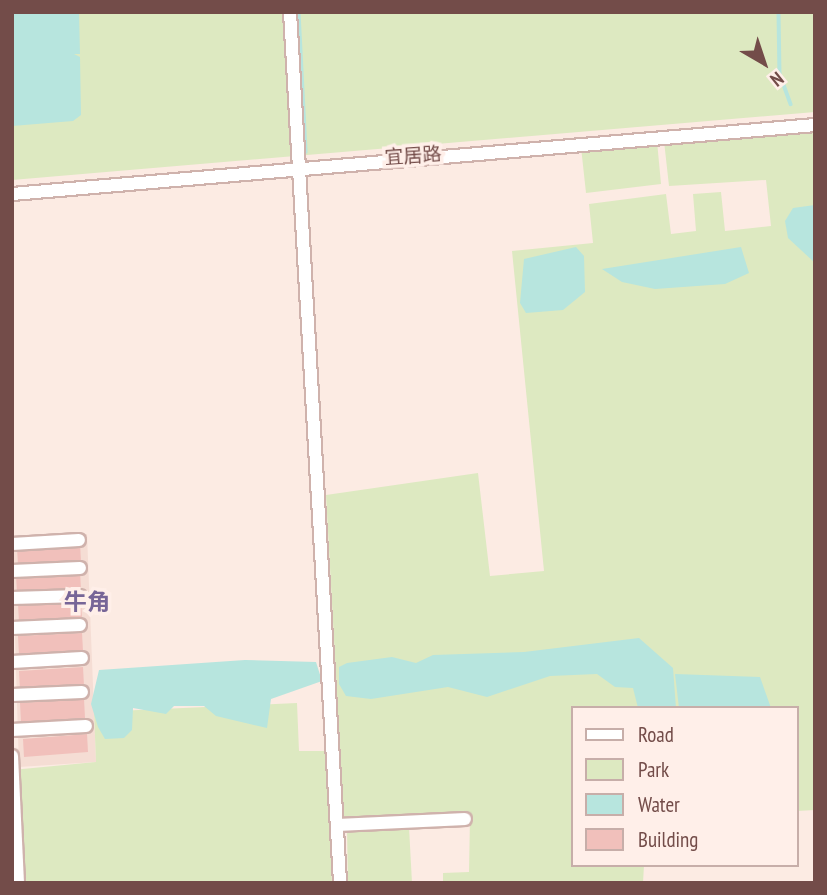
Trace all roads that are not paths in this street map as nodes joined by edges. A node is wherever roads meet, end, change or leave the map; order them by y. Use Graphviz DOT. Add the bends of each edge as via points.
graph roads {
  1 [pos="289,12"];
  2 [pos="815,125"];
  3 [pos="301,164"];
  4 [pos="12,194"];
  5 [pos="79,540"];
  6 [pos="12,544"];
  7 [pos="80,568"];
  8 [pos="12,571"];
  9 [pos="80,596"];
  10 [pos="12,598"];
  11 [pos="80,625"];
  12 [pos="12,628"];
  13 [pos="82,658"];
  14 [pos="12,662"];
  15 [pos="82,692"];
  16 [pos="12,695"];
  17 [pos="86,726"];
  18 [pos="12,730"];
  19 [pos="12,756"];
  20 [pos="464,819"];
  21 [pos="338,825"];
  22 [pos="18,883"];
  23 [pos="340,883"];
  1 -- 3 [label="street"];
  2 -- 3 [label="street, 宜居路"];
  3 -- 4 [label="street, 宜居路"];
  3 -- 21 [label="street"];
  5 -- 6 [label="street"];
  7 -- 8 [label="street"];
  9 -- 10 [label="street"];
  11 -- 12 [label="street"];
  13 -- 14 [label="street"];
  15 -- 16 [label="street"];
  17 -- 18 [label="street"];
  19 -- 22 [label="street"];
  20 -- 21 [label="street"];
  21 -- 23 [label="street"];
}
